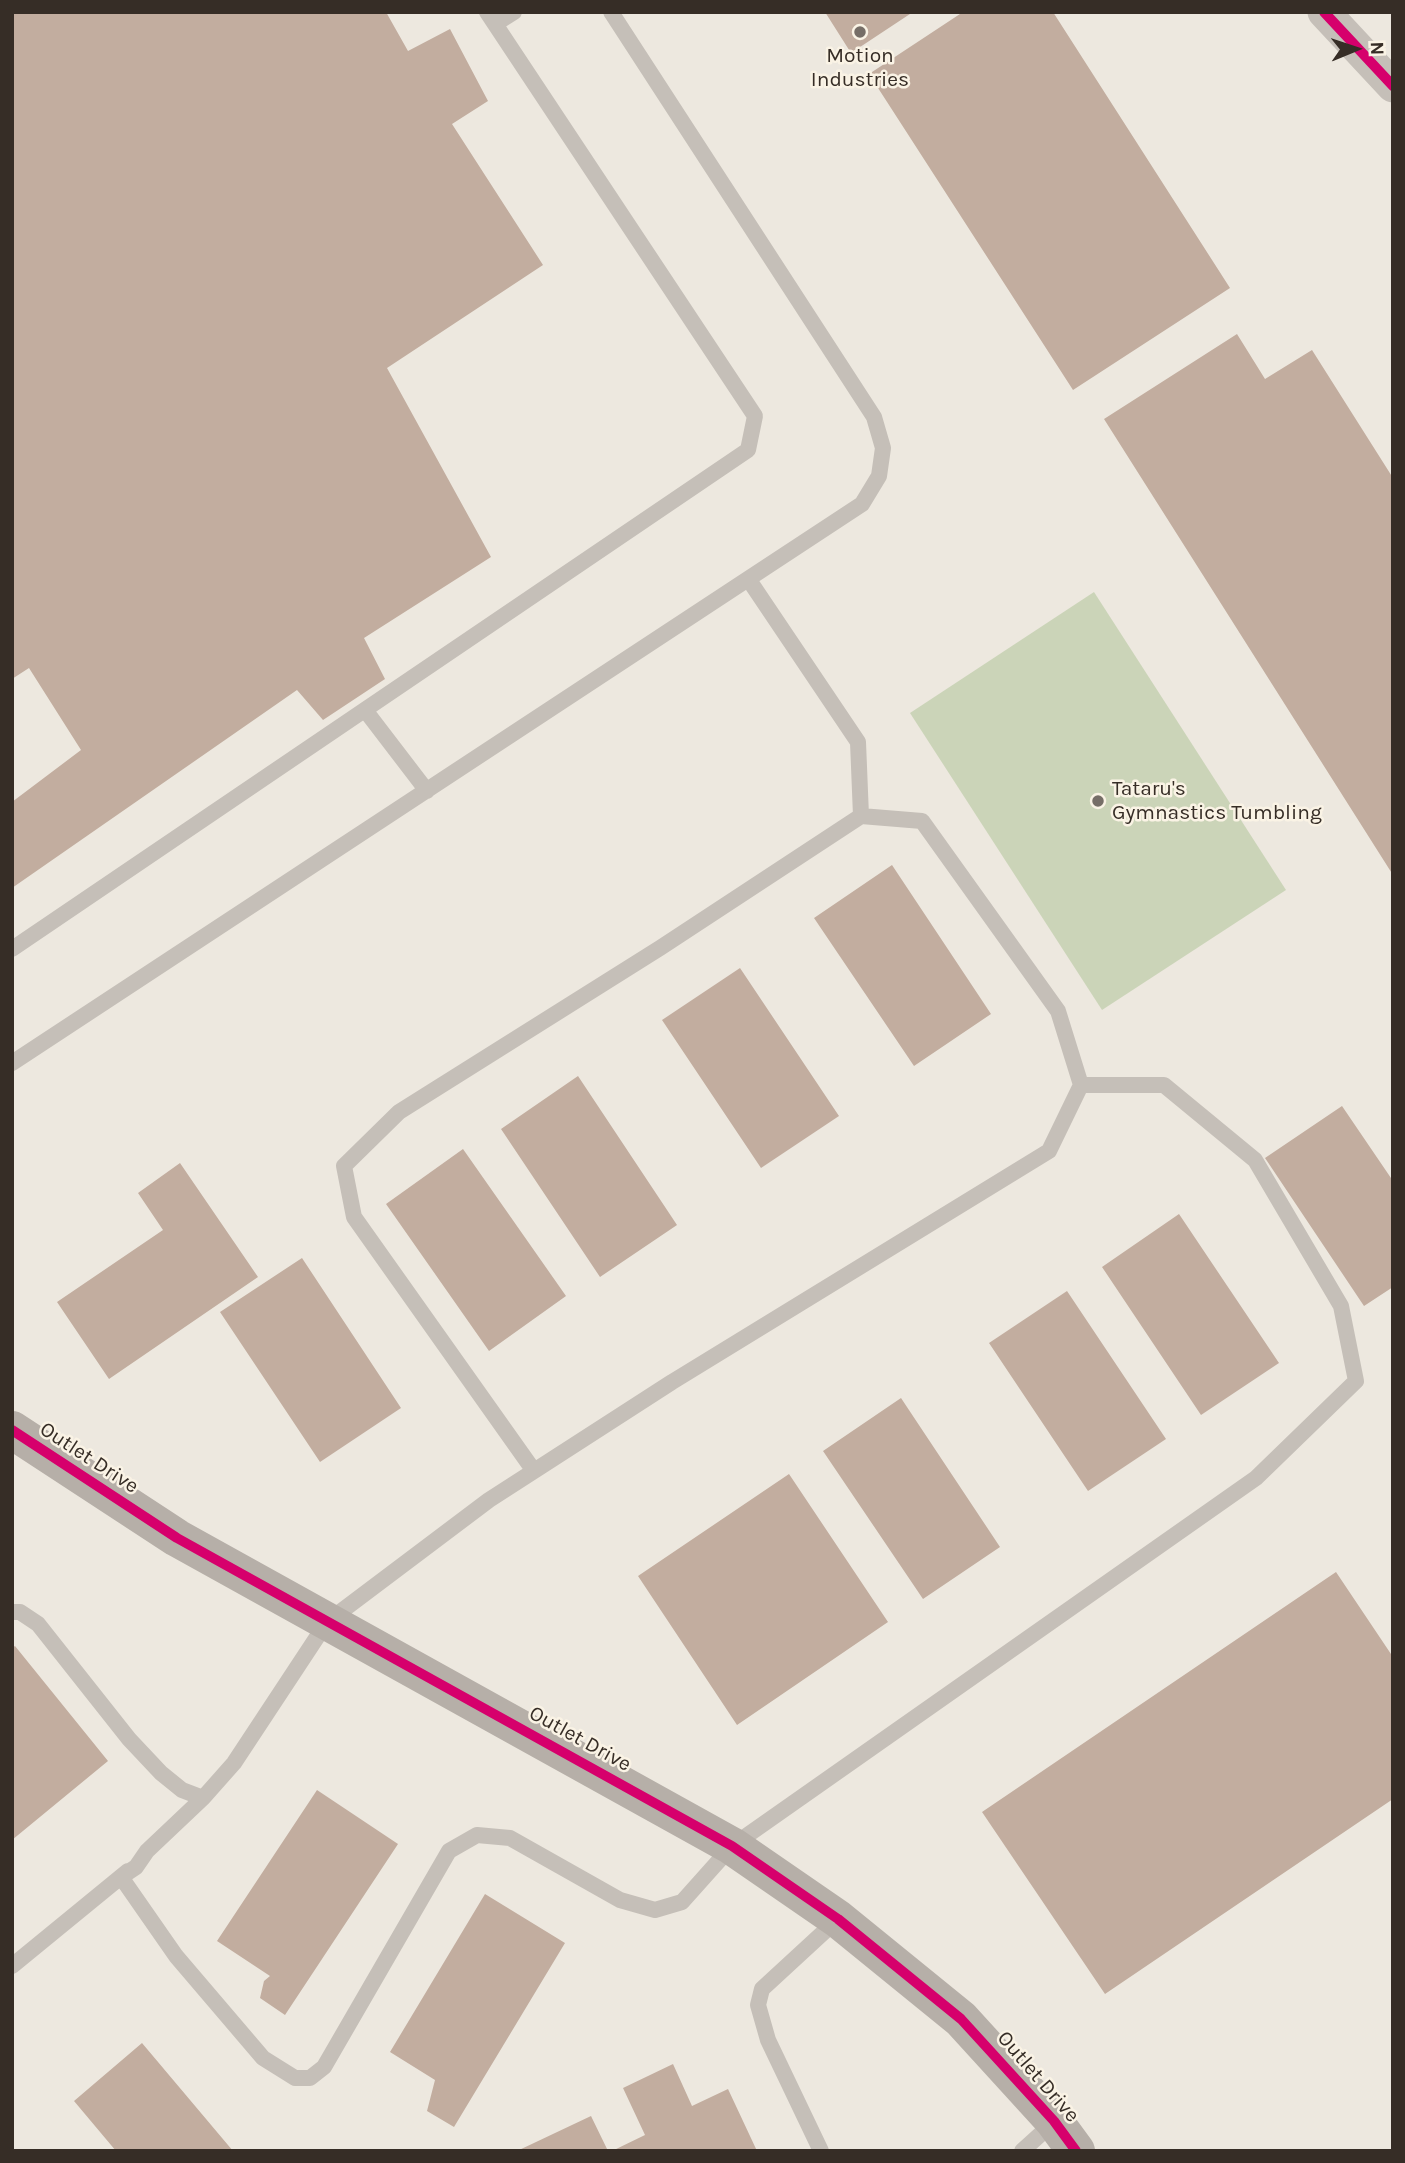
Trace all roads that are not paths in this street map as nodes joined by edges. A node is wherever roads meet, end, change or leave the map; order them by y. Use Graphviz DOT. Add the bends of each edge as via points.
graph roads {
  1 [pos="514,12"];
  2 [pos="611,12"];
  3 [pos="1324,12"];
  4 [pos="491,18"];
  5 [pos="1393,86"];
  6 [pos="749,580"];
  7 [pos="365,710"];
  8 [pos="427,791"];
  9 [pos="861,816"];
  10 [pos="12,948"];
  11 [pos="12,1063"];
  12 [pos="1081,1085"];
  13 [pos="13,1432"];
  14 [pos="534,1471"];
  15 [pos="12,1612"];
  16 [pos="327,1622"];
  17 [pos="203,1798"];
  18 [pos="732,1846"];
  19 [pos="121,1877"];
  20 [pos="838,1919"];
  21 [pos="12,1966"];
  22 [pos="1065,2136"];
  23 [pos="821,2151"];
  24 [pos="1022,2151"];
  1 -- 4 [label="lane"];
  2 -- 6 [label="lane" via="874,417 883,448 878,476 862,504"];
  3 -- 5 [label="street"];
  4 -- 7 [label="lane" via="755,416 748,450"];
  6 -- 8 [label="lane"];
  6 -- 9 [label="lane" via="858,742"];
  7 -- 8 [label="lane"];
  7 -- 10 [label="lane"];
  8 -- 11 [label="lane"];
  9 -- 12 [label="lane" via="922,821 1058,1011"];
  9 -- 14 [label="lane" via="399,1112 344,1166 354,1217"];
  12 -- 14 [label="lane" via="1049,1151"];
  12 -- 18 [label="lane" via="1164,1085 1255,1160 1341,1306 1356,1381 1256,1478"];
  13 -- 16 [label="street, Outlet Drive" via="177,1538"];
  14 -- 16 [label="lane"];
  15 -- 17 [label="lane" via="38,1624 161,1773 181,1790"];
  16 -- 17 [label="lane" via="234,1763"];
  16 -- 18 [label="street, Outlet Drive"];
  17 -- 19 [label="lane"];
  18 -- 19 [label="lane" via="682,1902 655,1910 620,1900 510,1838 477,1835 449,1851 324,2067 310,2078 295,2078 263,2058 176,1956"];
  18 -- 20 [label="street, Outlet Drive"];
  19 -- 21 [label="lane"];
  20 -- 22 [label="street, Outlet Drive" via="961,2019"];
  20 -- 23 [label="lane" via="762,1989 758,2005 768,2040"];
  22 -- 24 [label="lane"];
}
